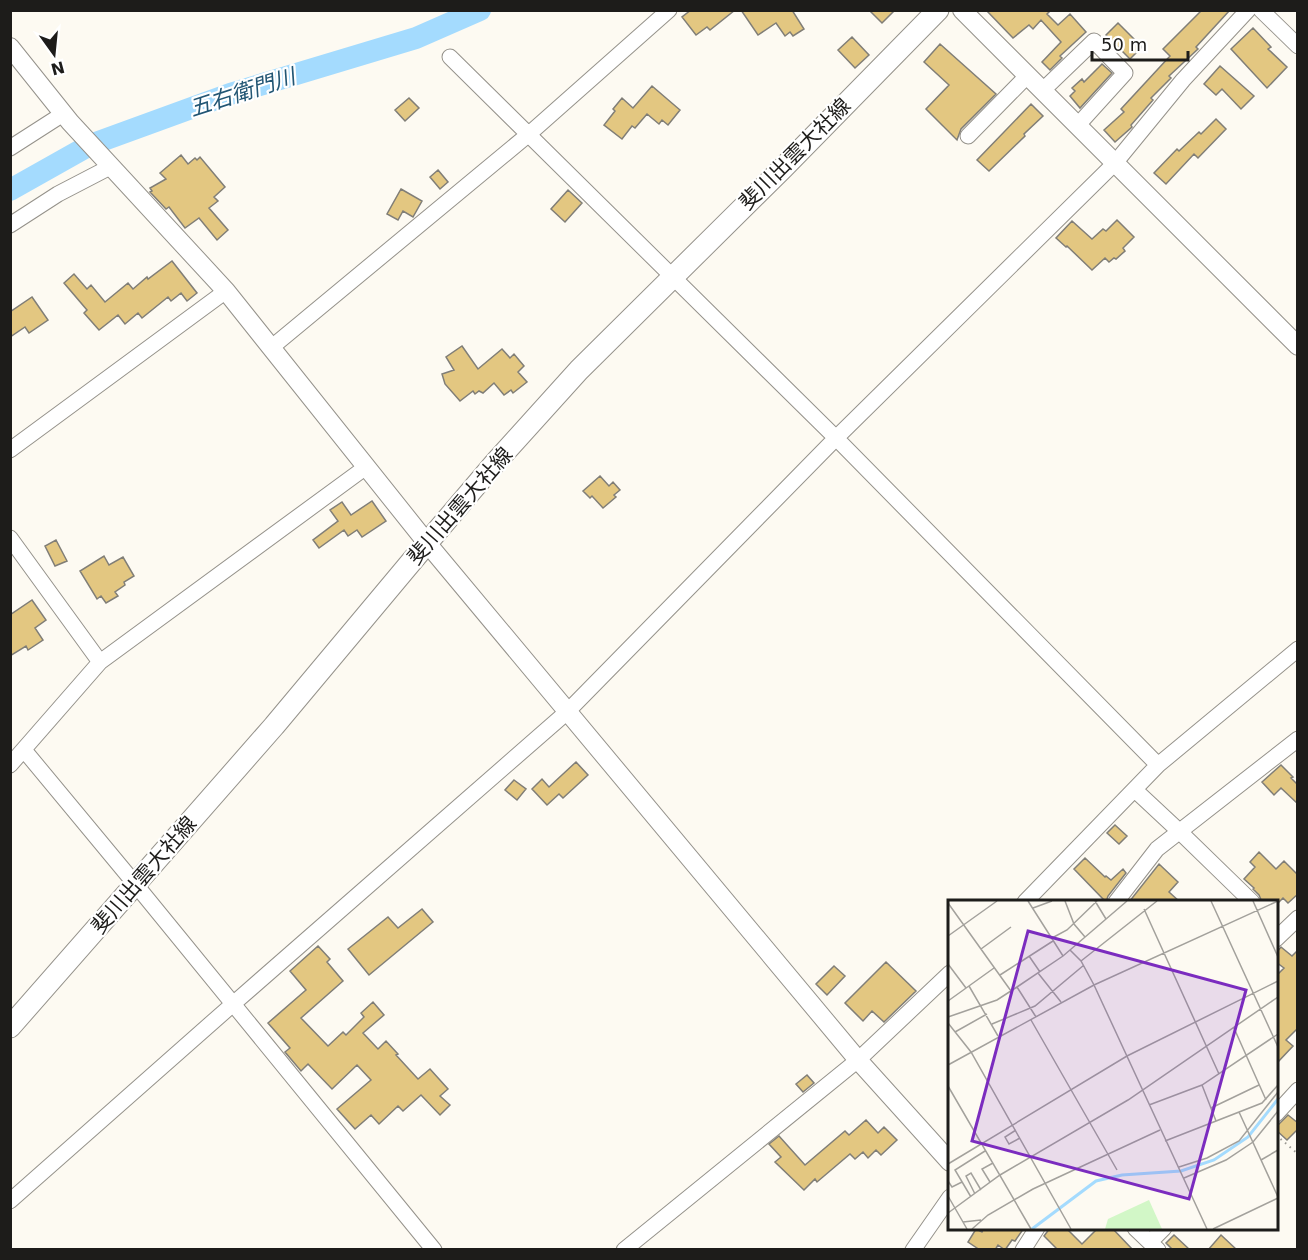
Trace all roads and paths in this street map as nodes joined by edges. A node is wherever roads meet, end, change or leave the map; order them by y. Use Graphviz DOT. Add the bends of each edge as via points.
graph roads {
  1 [pos="669,10"];
  2 [pos="938,10"];
  3 [pos="962,10"];
  4 [pos="1248,10"];
  5 [pos="1262,10"];
  6 [pos="1298,46"];
  7 [pos="10,47"];
  8 [pos="450,57"];
  9 [pos="1027,76"];
  10 [pos="1042,91"];
  11 [pos="66,118"];
  12 [pos="1077,126"];
  13 [pos="529,134"];
  14 [pos="968,136"];
  15 [pos="10,148"];
  16 [pos="1115,163"];
  17 [pos="110,167"];
  18 [pos="10,225"];
  19 [pos="673,278"];
  20 [pos="226,291"];
  21 [pos="1298,346"];
  22 [pos="272,347"];
  23 [pos="836,438"];
  24 [pos="10,450"];
  25 [pos="366,467"];
  26 [pos="427,543"];
  27 [pos="12,544"];
  28 [pos="1298,649"];
  29 [pos="100,662"];
  30 [pos="567,712"];
  31 [pos="1298,739"];
  32 [pos="24,750"];
  33 [pos="10,765"];
  34 [pos="1158,765"];
  35 [pos="1135,790"];
  36 [pos="1180,832"];
  37 [pos="136,885"];
  38 [pos="1027,900"];
  39 [pos="1118,900"];
  40 [pos="1250,900"];
  41 [pos="1298,918"];
  42 [pos="1279,932"];
  43 [pos="948,975"];
  44 [pos="233,1004"];
  45 [pos="10,1028"];
  46 [pos="858,1060"];
  47 [pos="1298,1090"];
  48 [pos="1278,1112"];
  49 [pos="1278,1137"];
  50 [pos="1298,1154"];
  51 [pos="948,1156"];
  52 [pos="948,1200"];
  53 [pos="10,1201"];
  54 [pos="1036,1230"];
  55 [pos="1137,1230"];
  56 [pos="1163,1230"];
  57 [pos="1154,1246"];
  58 [pos="434,1250"];
  59 [pos="624,1250"];
  60 [pos="913,1250"];
  61 [pos="1023,1250"];
  1 -- 13 [label="street"];
  2 -- 19 [label="main road, 斐川出雲大社線"];
  3 -- 9 [label="street"];
  4 -- 16 [label="street" via="1183,80"];
  5 -- 6 [label="street"];
  7 -- 11 [label="street"];
  8 -- 13 [label="street"];
  9 -- 10 [label="street"];
  9 -- 14 [label="street"];
  10 -- 12 [label="street"];
  10 -- 12 [label="street" via="1094,41 1125,73"];
  11 -- 15 [label="street"];
  11 -- 17 [label="street"];
  12 -- 16 [label="street"];
  13 -- 19 [label="street"];
  13 -- 22 [label="street"];
  16 -- 21 [label="street"];
  16 -- 23 [label="street"];
  17 -- 18 [label="street"];
  17 -- 20 [label="street"];
  19 -- 23 [label="street"];
  19 -- 26 [label="main road, 斐川出雲大社線" via="579,370"];
  20 -- 22 [label="street"];
  20 -- 24 [label="street"];
  22 -- 25 [label="street"];
  23 -- 30 [label="street"];
  23 -- 34 [label="street"];
  25 -- 26 [label="street"];
  25 -- 29 [label="street"];
  26 -- 30 [label="street"];
  26 -- 37 [label="main road, 斐川出雲大社線"];
  27 -- 29 [label="street"];
  28 -- 34 [label="street"];
  29 -- 32 [label="street"];
  30 -- 44 [label="street"];
  30 -- 46 [label="street"];
  31 -- 36 [label="street"];
  32 -- 33 [label="street"];
  32 -- 37 [label="street"];
  34 -- 35 [label="street"];
  35 -- 36 [label="street"];
  35 -- 38 [label="street"];
  36 -- 39 [label="street" via="1157,849"];
  36 -- 40 [label="street"];
  37 -- 44 [label="street"];
  37 -- 45 [label="main road, 斐川出雲大社線"];
  41 -- 42 [label="street"];
  43 -- 46 [label="street"];
  44 -- 53 [label="street"];
  44 -- 58 [label="street"];
  46 -- 51 [label="street"];
  46 -- 59 [label="street"];
  47 -- 48 [label="street"];
  49 -- 50 [label="path"];
  52 -- 60 [label="street"];
  54 -- 61 [label="street"];
  55 -- 57 [label="street"];
  56 -- 57 [label="street"];
}
